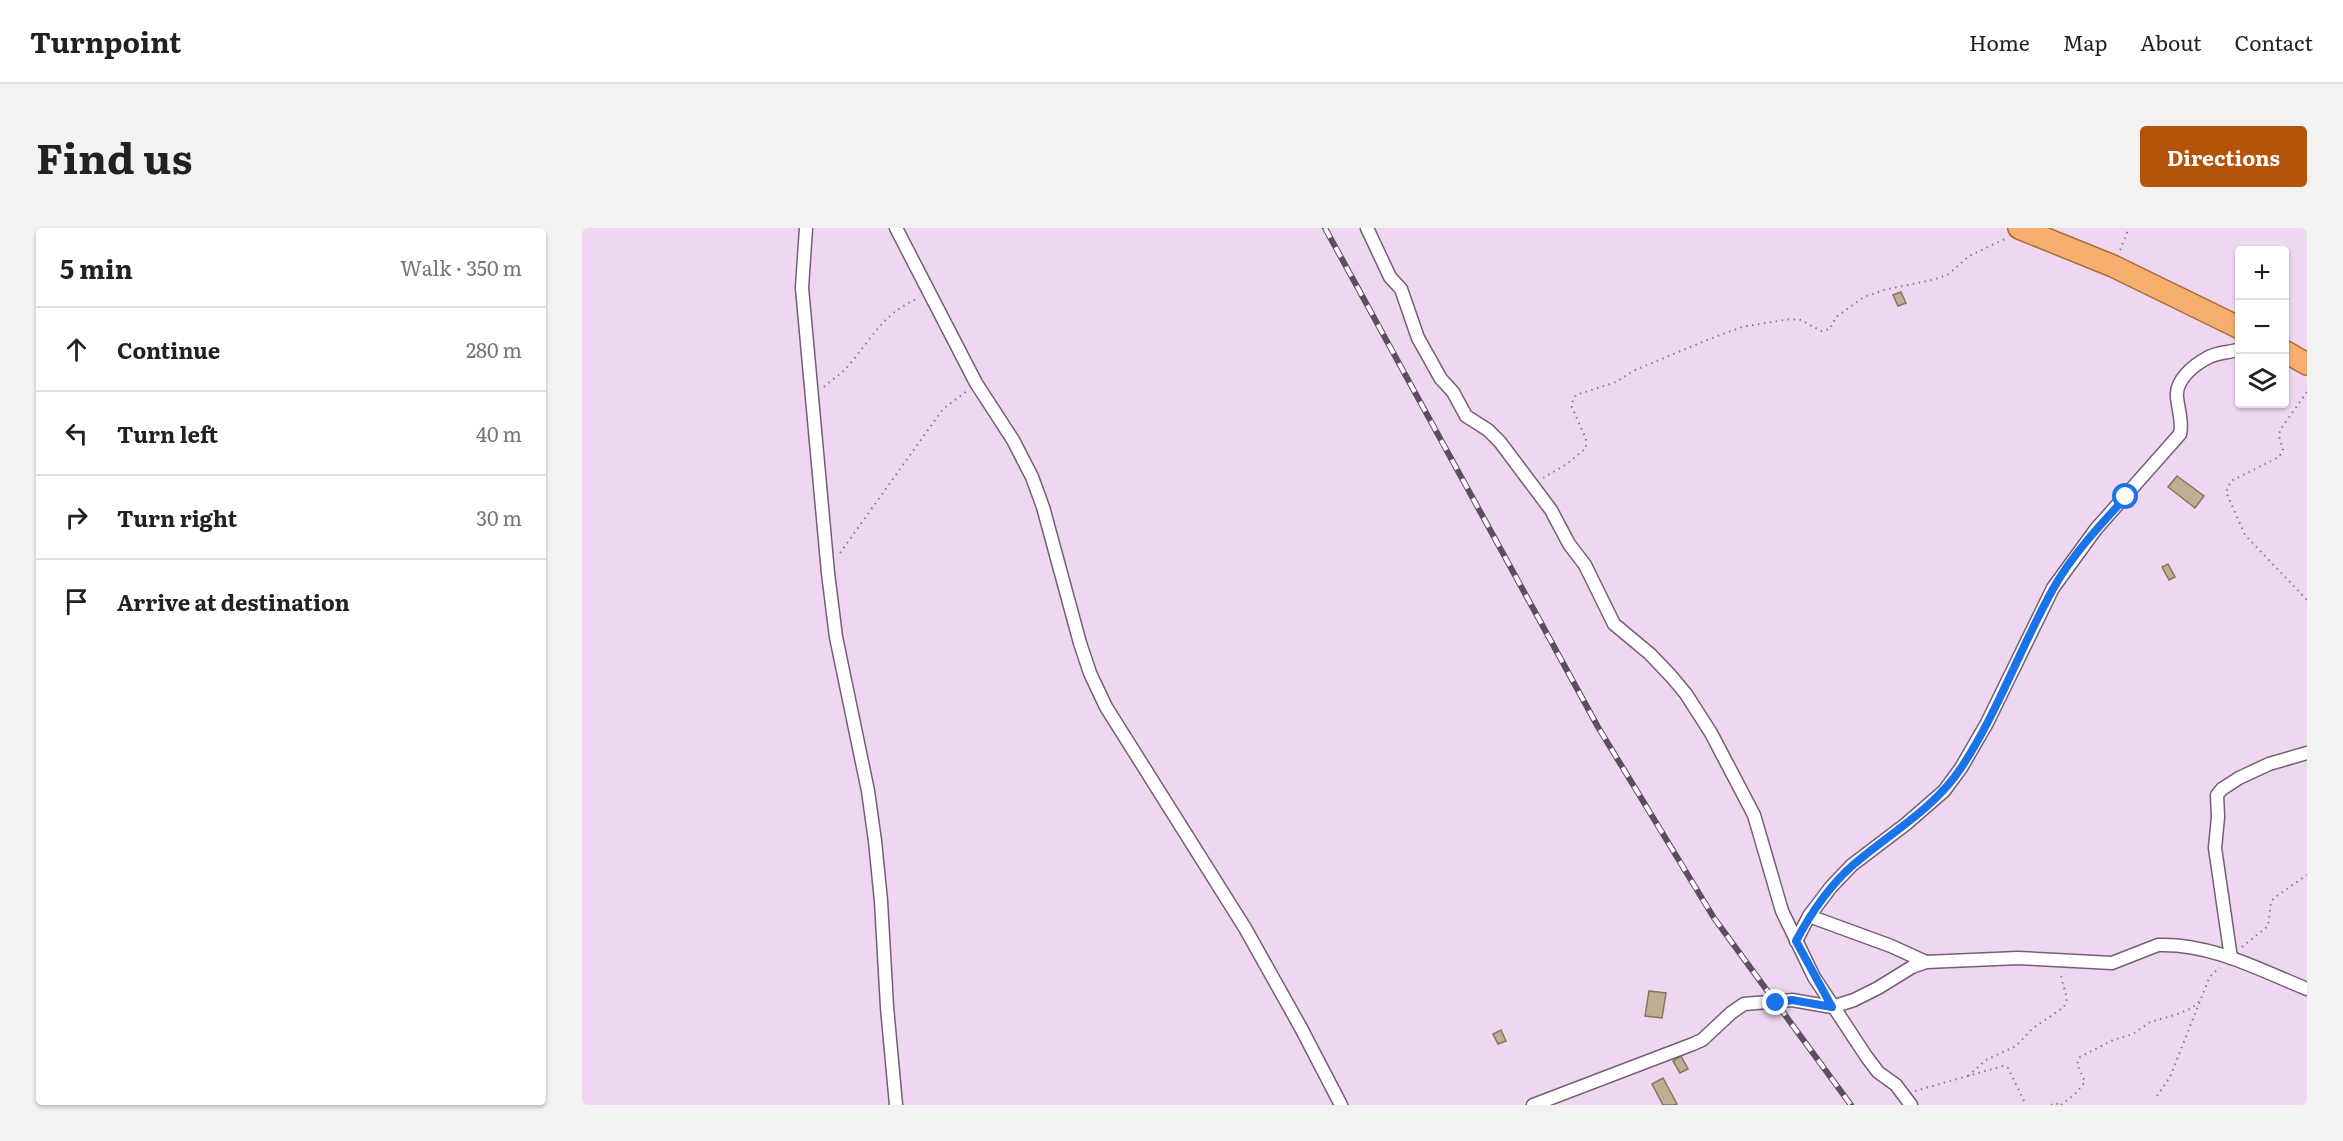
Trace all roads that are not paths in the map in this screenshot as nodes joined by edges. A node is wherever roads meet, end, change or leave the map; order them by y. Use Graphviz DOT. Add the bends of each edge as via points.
graph roads {
  1 [pos="806,228"];
  2 [pos="896,228"];
  3 [pos="1367,228"];
  4 [pos="2022,228"];
  5 [pos="2235,326"];
  6 [pos="2235,350"];
  7 [pos="2307,753"];
  8 [pos="1809,916"];
  9 [pos="1796,941"];
  10 [pos="2231,957"];
  11 [pos="1926,962"];
  12 [pos="2307,989"];
  13 [pos="1832,1007"];
  14 [pos="896,1105"];
  15 [pos="1341,1105"];
  16 [pos="1533,1105"];
  17 [pos="1911,1105"];
  1 -- 14 [label="street" via="802,288 828,573 836,637 875,841"];
  2 -- 15 [label="street" via="976,384 1032,477 1080,643 1106,707 1245,928"];
  3 -- 9 [label="street" via="1390,277 1401,289 1430,363 1466,416 1495,436 1551,510 1614,624 1671,676 1711,733 1754,815 1772,883"];
  4 -- 5 [label="highway" via="2113,266"];
  6 -- 8 [label="street" via="2208,357 2186,374 2177,387 2180,434 2096,529 2053,588 1987,723 1944,791 1852,865"];
  7 -- 10 [label="street" via="2269,764 2226,785 2217,795 2215,848"];
  8 -- 9 [label="street"];
  8 -- 11 [label="street"];
  9 -- 13 [label="street"];
  10 -- 11 [label="street" via="2160,945 2117,962 1988,958"];
  10 -- 12 [label="street"];
  11 -- 13 [label="street" via="1854,1000"];
  13 -- 16 [label="street" via="1792,1000 1744,1004 1694,1044"];
  13 -- 17 [label="street" via="1874,1067 1896,1085"];
}
